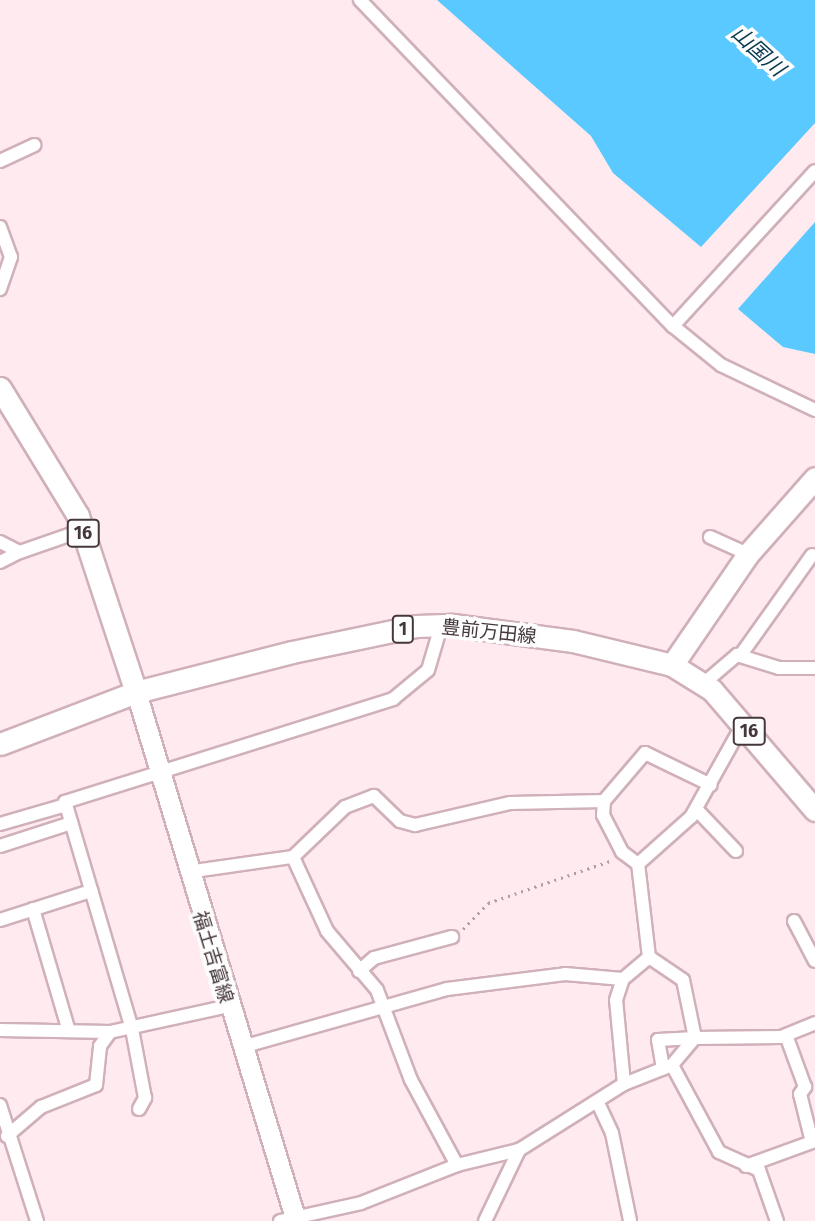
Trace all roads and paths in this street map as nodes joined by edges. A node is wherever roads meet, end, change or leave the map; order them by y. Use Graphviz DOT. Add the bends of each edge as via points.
graph roads {
  1 [pos="360,0"];
  2 [pos="35,145"];
  3 [pos="0,161"];
  4 [pos="815,171"];
  5 [pos="0,227"];
  6 [pos="0,289"];
  7 [pos="673,326"];
  8 [pos="0,388"];
  9 [pos="815,410"];
  10 [pos="815,478"];
  11 [pos="83,530"];
  12 [pos="710,537"];
  13 [pos="0,542"];
  14 [pos="20,552"];
  15 [pos="748,554"];
  16 [pos="811,555"];
  17 [pos="0,562"];
  18 [pos="441,626"];
  19 [pos="740,656"];
  20 [pos="672,665"];
  21 [pos="815,668"];
  22 [pos="703,684"];
  23 [pos="136,692"];
  24 [pos="743,724"];
  25 [pos="0,744"];
  26 [pos="161,775"];
  27 [pos="711,785"];
  28 [pos="604,800"];
  29 [pos="66,805"];
  30 [pos="696,809"];
  31 [pos="815,810"];
  32 [pos="71,823"];
  33 [pos="0,824"];
  34 [pos="0,846"];
  35 [pos="736,851"];
  36 [pos="627,856"];
  37 [pos="293,857"];
  38 [pos="638,864"];
  39 [pos="187,872"];
  40 [pos="91,891"];
  41 [pos="33,909"];
  42 [pos="0,920"];
  43 [pos="794,921"];
  44 [pos="452,937"];
  45 [pos="649,957"];
  46 [pos="815,961"];
  47 [pos="359,971"];
  48 [pos="623,979"];
  49 [pos="228,1006"];
  50 [pos="383,1007"];
  51 [pos="815,1023"];
  52 [pos="132,1029"];
  53 [pos="0,1030"];
  54 [pos="69,1031"];
  55 [pos="110,1032"];
  56 [pos="786,1035"];
  57 [pos="695,1038"];
  58 [pos="242,1047"];
  59 [pos="668,1067"];
  60 [pos="624,1084"];
  61 [pos="810,1085"];
  62 [pos="598,1103"];
  63 [pos="0,1105"];
  64 [pos="139,1109"];
  65 [pos="7,1136"];
  66 [pos="519,1150"];
  67 [pos="457,1165"];
  68 [pos="746,1166"];
  69 [pos="291,1220"];
  70 [pos="37,1221"];
  71 [pos="485,1221"];
  72 [pos="629,1221"];
  73 [pos="777,1221"];
  1 -- 7 [label="street"];
  2 -- 3 [label="street"];
  4 -- 7 [label="street"];
  5 -- 6 [label="street" via="11,257"];
  7 -- 9 [label="street" via="722,365"];
  8 -- 11 [label="main road, 16"];
  10 -- 15 [label="main road"];
  11 -- 14 [label="street"];
  11 -- 23 [label="main road, 16"];
  12 -- 15 [label="street"];
  13 -- 14 [label="street"];
  14 -- 17 [label="street"];
  15 -- 20 [label="main road"];
  16 -- 19 [label="street"];
  18 -- 20 [label="main road, 豊前万田線 / 1" via="573,641"];
  18 -- 23 [label="main road, 豊前万田線 / 1" via="292,652"];
  18 -- 26 [label="street" via="428,670 393,699"];
  19 -- 21 [label="street" via="779,668"];
  19 -- 22 [label="street" via="725,661"];
  20 -- 22 [label="main road, 16"];
  22 -- 24 [label="main road, 16"];
  23 -- 25 [label="main road, 豊前万田線 / 1"];
  23 -- 26 [label="main road, 福土吉富線"];
  24 -- 27 [label="street"];
  24 -- 31 [label="main road, 16"];
  26 -- 29 [label="street"];
  26 -- 39 [label="main road, 福土吉富線"];
  27 -- 28 [label="street" via="645,753"];
  27 -- 30 [label="street"];
  28 -- 36 [label="street" via="603,815"];
  28 -- 37 [label="street" via="510,803 415,825 400,821 374,796 345,807"];
  29 -- 32 [label="street"];
  29 -- 33 [label="street"];
  30 -- 35 [label="street"];
  30 -- 38 [label="street"];
  32 -- 34 [label="street"];
  32 -- 40 [label="street"];
  36 -- 38 [label="street"];
  36 -- 44 [label="path" via="488,903"];
  37 -- 39 [label="street"];
  37 -- 47 [label="street" via="327,931"];
  38 -- 45 [label="street"];
  39 -- 49 [label="main road, 福土吉富線"];
  40 -- 41 [label="street"];
  40 -- 52 [label="street"];
  41 -- 42 [label="street"];
  41 -- 54 [label="street"];
  43 -- 46 [label="street"];
  44 -- 47 [label="street" via="373,958"];
  45 -- 48 [label="street"];
  45 -- 57 [label="street" via="683,980"];
  47 -- 50 [label="street"];
  48 -- 50 [label="street" via="565,974 447,989"];
  48 -- 60 [label="street" via="616,1000"];
  49 -- 52 [label="street"];
  49 -- 58 [label="main road, 福土吉富線"];
  50 -- 58 [label="street"];
  50 -- 67 [label="street" via="411,1080"];
  51 -- 56 [label="street"];
  52 -- 55 [label="street"];
  52 -- 64 [label="street" via="145,1098"];
  53 -- 54 [label="street"];
  54 -- 55 [label="street"];
  55 -- 65 [label="street" via="100,1046 96,1085 41,1107"];
  56 -- 57 [label="street"];
  56 -- 61 [label="street"];
  57 -- 59 [label="street"];
  57 -- 59 [label="street" via="658,1040"];
  58 -- 69 [label="main road, 福土吉富線"];
  59 -- 60 [label="street"];
  59 -- 68 [label="street" via="719,1152"];
  60 -- 62 [label="street"];
  61 -- 68 [label="street" via="800,1094 812,1142"];
  62 -- 66 [label="street"];
  62 -- 72 [label="street" via="612,1133"];
  63 -- 65 [label="street"];
  65 -- 70 [label="street"];
  66 -- 67 [label="street"];
  66 -- 71 [label="street"];
  67 -- 69 [label="street" via="361,1203"];
  68 -- 73 [label="street" via="760,1170"];
}
